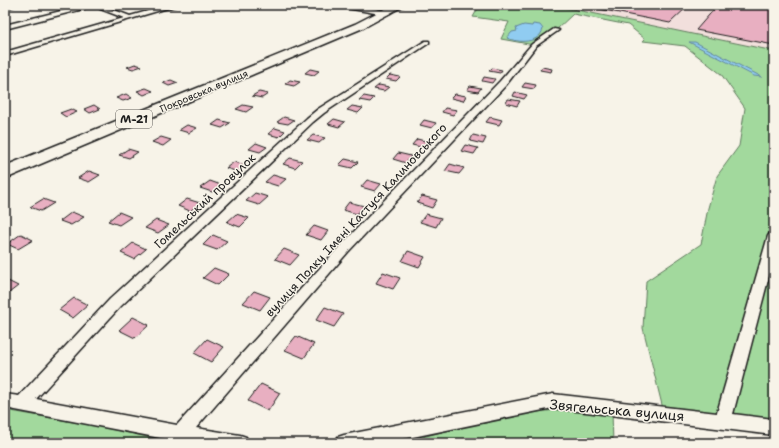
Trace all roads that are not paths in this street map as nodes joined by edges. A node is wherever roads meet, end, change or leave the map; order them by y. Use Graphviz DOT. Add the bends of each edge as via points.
graph roads {
  1 [pos="13,5"];
  2 [pos="175,5"];
  3 [pos="341,5"];
  4 [pos="400,5"];
  5 [pos="5,7"];
  6 [pos="386,13"];
  7 [pos="130,18"];
  8 [pos="5,27"];
  9 [pos="556,30"];
  10 [pos="427,42"];
  11 [pos="5,54"];
  12 [pos="5,173"];
  13 [pos="774,236"];
  14 [pos="5,401"];
  15 [pos="22,404"];
  16 [pos="724,420"];
  17 [pos="774,427"];
  18 [pos="180,434"];
  19 [pos="240,443"];
  20 [pos="344,443"];
  1 -- 5 [label="street"];
  2 -- 7 [label="street"];
  3 -- 6 [label="street"];
  4 -- 6 [label="highway, Покровська вулиця / М-21"];
  6 -- 12 [label="highway, Покровська вулиця / М-21"];
  7 -- 8 [label="street" via="99,6 87,6"];
  7 -- 11 [label="street"];
  9 -- 18 [label="street, вулиця Полку Імені Кастуся Калиновського" via="534,45 503,83 344,249"];
  10 -- 15 [label="street, Гомельський провулок" via="310,120 115,304"];
  13 -- 16 [label="street"];
  14 -- 15 [label="street"];
  15 -- 18 [label="street"];
  16 -- 17 [label="street, Звягельська вулиця"];
  16 -- 20 [label="street, Звягельська вулиця" via="552,401"];
  18 -- 19 [label="street"];
}
